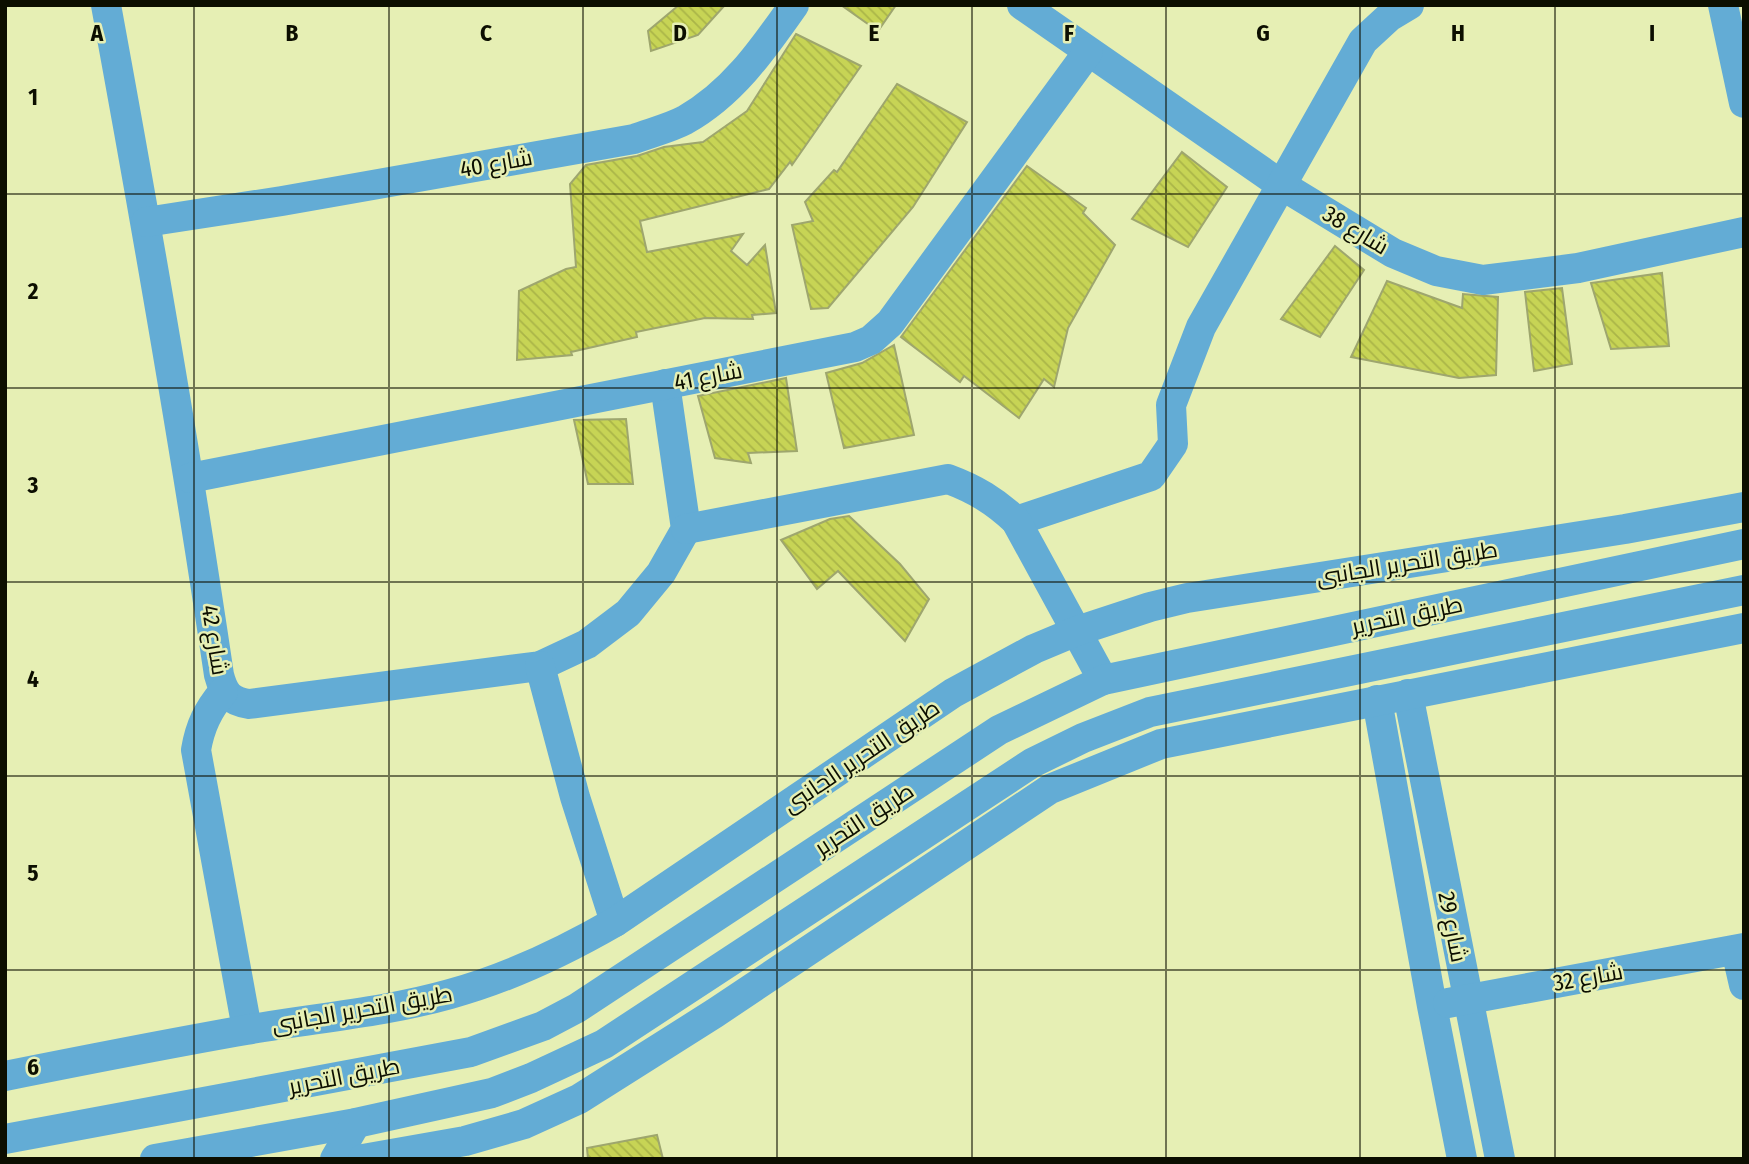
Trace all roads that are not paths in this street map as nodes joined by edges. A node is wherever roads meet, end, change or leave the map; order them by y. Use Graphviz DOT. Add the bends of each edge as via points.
graph roads {
  1 [pos="106,5"];
  2 [pos="794,5"];
  3 [pos="1022,5"];
  4 [pos="1409,5"];
  5 [pos="1723,5"];
  6 [pos="1088,52"];
  7 [pos="1744,103"];
  8 [pos="1283,186"];
  9 [pos="146,222"];
  10 [pos="1744,232"];
  11 [pos="665,384"];
  12 [pos="190,478"];
  13 [pos="1744,507"];
  14 [pos="1016,521"];
  15 [pos="686,529"];
  16 [pos="1744,544"];
  17 [pos="1744,590"];
  18 [pos="1627,614"];
  19 [pos="1744,628"];
  20 [pos="1077,631"];
  21 [pos="1591,658"];
  22 [pos="540,666"];
  23 [pos="1103,680"];
  24 [pos="223,692"];
  25 [pos="1408,694"];
  26 [pos="1377,700"];
  27 [pos="1003,783"];
  28 [pos="1049,789"];
  29 [pos="615,922"];
  30 [pos="1740,949"];
  31 [pos="1744,985"];
  32 [pos="1467,999"];
  33 [pos="1432,1006"];
  34 [pos="247,1029"];
  35 [pos="5,1076"];
  36 [pos="223,1099"];
  37 [pos="132,1115"];
  38 [pos="356,1123"];
  39 [pos="5,1139"];
  40 [pos="239,1144"];
  41 [pos="143,1159"];
  42 [pos="155,1159"];
  43 [pos="335,1159"];
  44 [pos="363,1159"];
  45 [pos="1462,1159"];
  46 [pos="1500,1159"];
  1 -- 9 [label="street, شارع 42"];
  2 -- 9 [label="street, شارع 40" via="728,90 684,121 634,139"];
  3 -- 6 [label="street, شارع 38"];
  4 -- 8 [label="street" via="1363,41"];
  5 -- 7 [label="street"];
  6 -- 8 [label="street, شارع 38"];
  6 -- 11 [label="street, شارع 41" via="890,323 871,340"];
  8 -- 10 [label="street, شارع 38" via="1393,253 1436,271 1483,280 1578,268"];
  8 -- 14 [label="street" via="1201,327 1171,405 1173,444 1151,476"];
  9 -- 12 [label="street, شارع 42"];
  11 -- 12 [label="street, شارع 41"];
  11 -- 15 [label="street"];
  12 -- 24 [label="street, شارع 42"];
  13 -- 20 [label="street, طريق التحرير الجانبى" via="1186,598"];
  14 -- 15 [label="street" via="973,488 948,479"];
  14 -- 20 [label="street"];
  15 -- 22 [label="street, شارع 42" via="661,573 628,613 587,644"];
  16 -- 23 [label="street, طريق التحرير"];
  17 -- 18 [label="street, طريق التحرير"];
  18 -- 21 [label="street"];
  18 -- 27 [label="street, طريق التحرير" via="1150,712 1083,738"];
  19 -- 21 [label="street"];
  20 -- 23 [label="street"];
  20 -- 29 [label="street, طريق التحرير الجانبى" via="953,693"];
  21 -- 25 [label="street"];
  22 -- 24 [label="street, شارع 42" via="249,704 234,701"];
  22 -- 29 [label="street"];
  23 -- 36 [label="street, طريق التحرير" via="999,730 577,1009 543,1026 471,1052"];
  24 -- 34 [label="street" via="209,709 195,750"];
  25 -- 26 [label="street"];
  25 -- 32 [label="street, شارع 29"];
  26 -- 28 [label="street" via="1161,744"];
  26 -- 33 [label="street, شارع 29"];
  27 -- 28 [label="street"];
  27 -- 38 [label="street, طريق التحرير" via="604,1044 492,1093"];
  28 -- 44 [label="street" via="579,1099 524,1124 465,1141"];
  29 -- 34 [label="street, طريق التحرير الجانبى" via="538,963 449,995"];
  30 -- 31 [label="street"];
  30 -- 32 [label="street, شارع 32"];
  32 -- 33 [label="street, شارع 32"];
  32 -- 46 [label="street, شارع 29"];
  33 -- 45 [label="street, شارع 29"];
  34 -- 35 [label="street, طريق التحرير الجانبى"];
  36 -- 37 [label="street, طريق التحرير"];
  36 -- 40 [label="street" via="221,1125"];
  37 -- 39 [label="street, طريق التحرير"];
  37 -- 41 [label="street" via="151,1133 152,1142"];
  38 -- 40 [label="street, طريق التحرير"];
  38 -- 43 [label="street"];
  40 -- 42 [label="street, طريق التحرير"];
}
